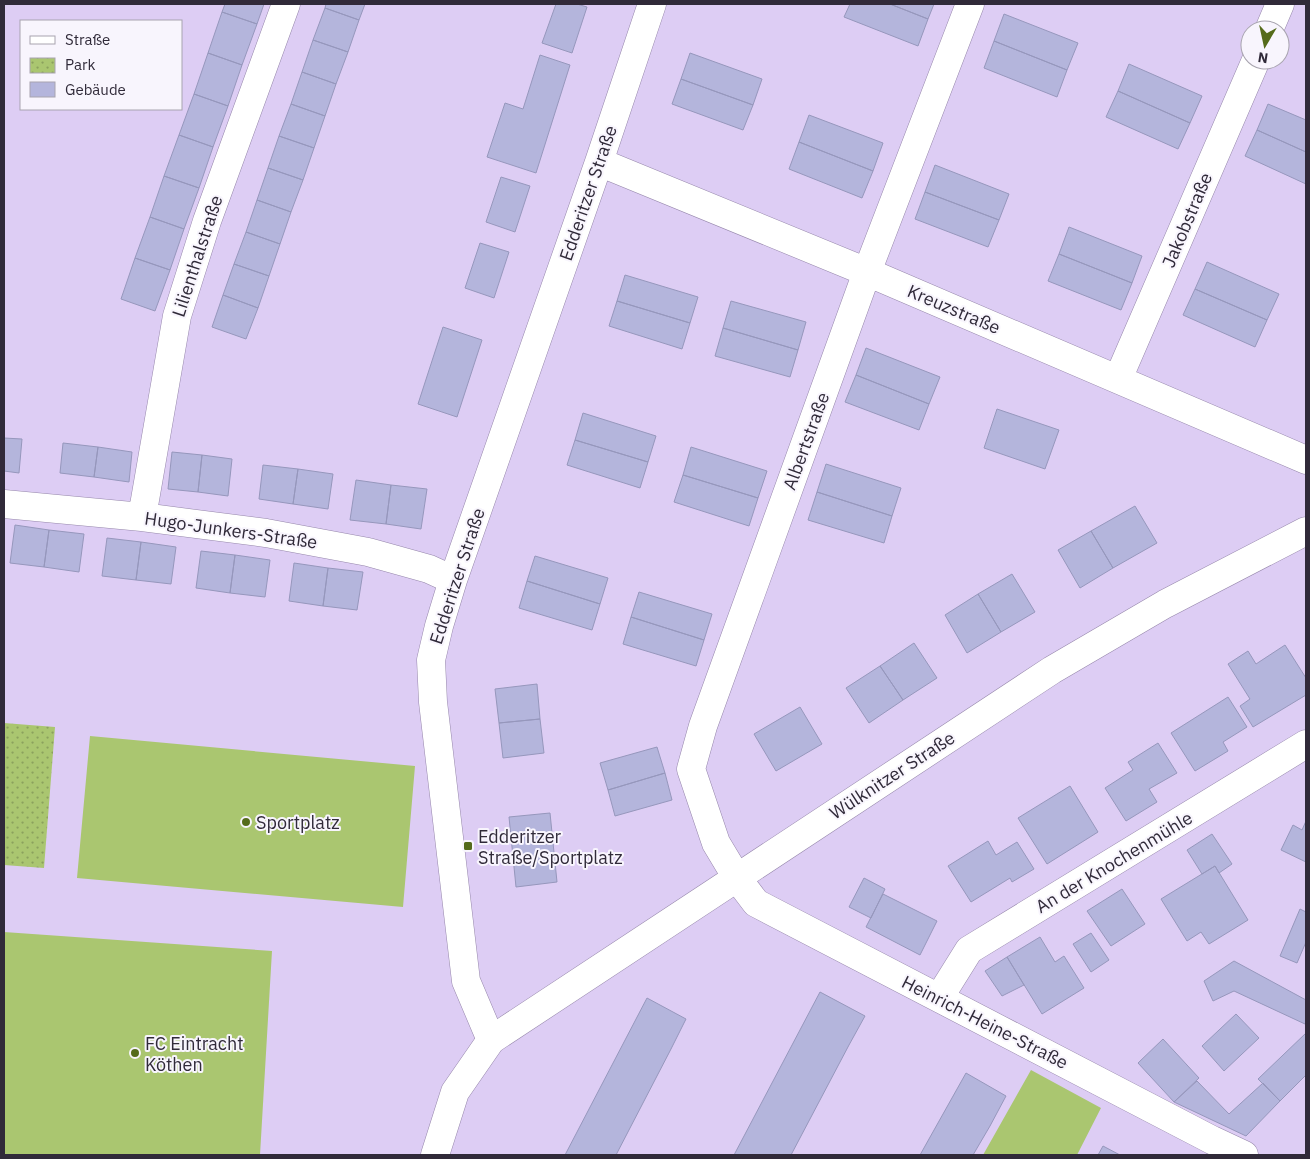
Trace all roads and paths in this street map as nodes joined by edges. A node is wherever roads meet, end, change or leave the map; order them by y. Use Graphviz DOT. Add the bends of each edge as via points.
graph roads {
  1 [pos="286,4"];
  2 [pos="652,4"];
  3 [pos="970,4"];
  4 [pos="1280,4"];
  5 [pos="1273,20"];
  6 [pos="1252,70"];
  7 [pos="599,162"];
  8 [pos="867,272"];
  9 [pos="1118,379"];
  10 [pos="1306,460"];
  11 [pos="4,504"];
  12 [pos="142,517"];
  13 [pos="1306,531"];
  14 [pos="454,580"];
  15 [pos="1306,744"];
  16 [pos="737,878"];
  17 [pos="939,998"];
  18 [pos="491,1040"];
  19 [pos="1209,1148"];
  20 [pos="435,1155"];
  21 [pos="1244,1155"];
  1 -- 12 [label="street, Lilienthalstraße" via="207,221 177,316"];
  2 -- 7 [label="street, Edderitzer Straße"];
  3 -- 8 [label="street, Albertstraße"];
  4 -- 5 [label="street"];
  6 -- 9 [label="street, Jakobstraße"];
  7 -- 8 [label="street, Kreuzstraße"];
  7 -- 14 [label="street, Edderitzer Straße"];
  8 -- 9 [label="street, Kreuzstraße"];
  8 -- 16 [label="street, Albertstraße" via="703,726 691,769 716,843"];
  9 -- 10 [label="street, Kreuzstraße"];
  11 -- 12 [label="street, Hugo-Junkers-Straße"];
  12 -- 14 [label="street, Hugo-Junkers-Straße" via="266,533 368,552"];
  13 -- 16 [label="street, Wülknitzer Straße" via="1165,604 1052,670"];
  14 -- 18 [label="street, Edderitzer Straße" via="431,660 433,702 466,982"];
  15 -- 17 [label="street, An der Knochenmühle" via="969,950"];
  16 -- 17 [label="street, Heinrich-Heine-Straße" via="756,903"];
  16 -- 18 [label="street, Wülknitzer Straße"];
  17 -- 19 [label="street, Heinrich-Heine-Straße"];
  18 -- 20 [label="street" via="455,1092"];
  19 -- 21 [label="street, Heinrich-Heine-Straße"];
}
